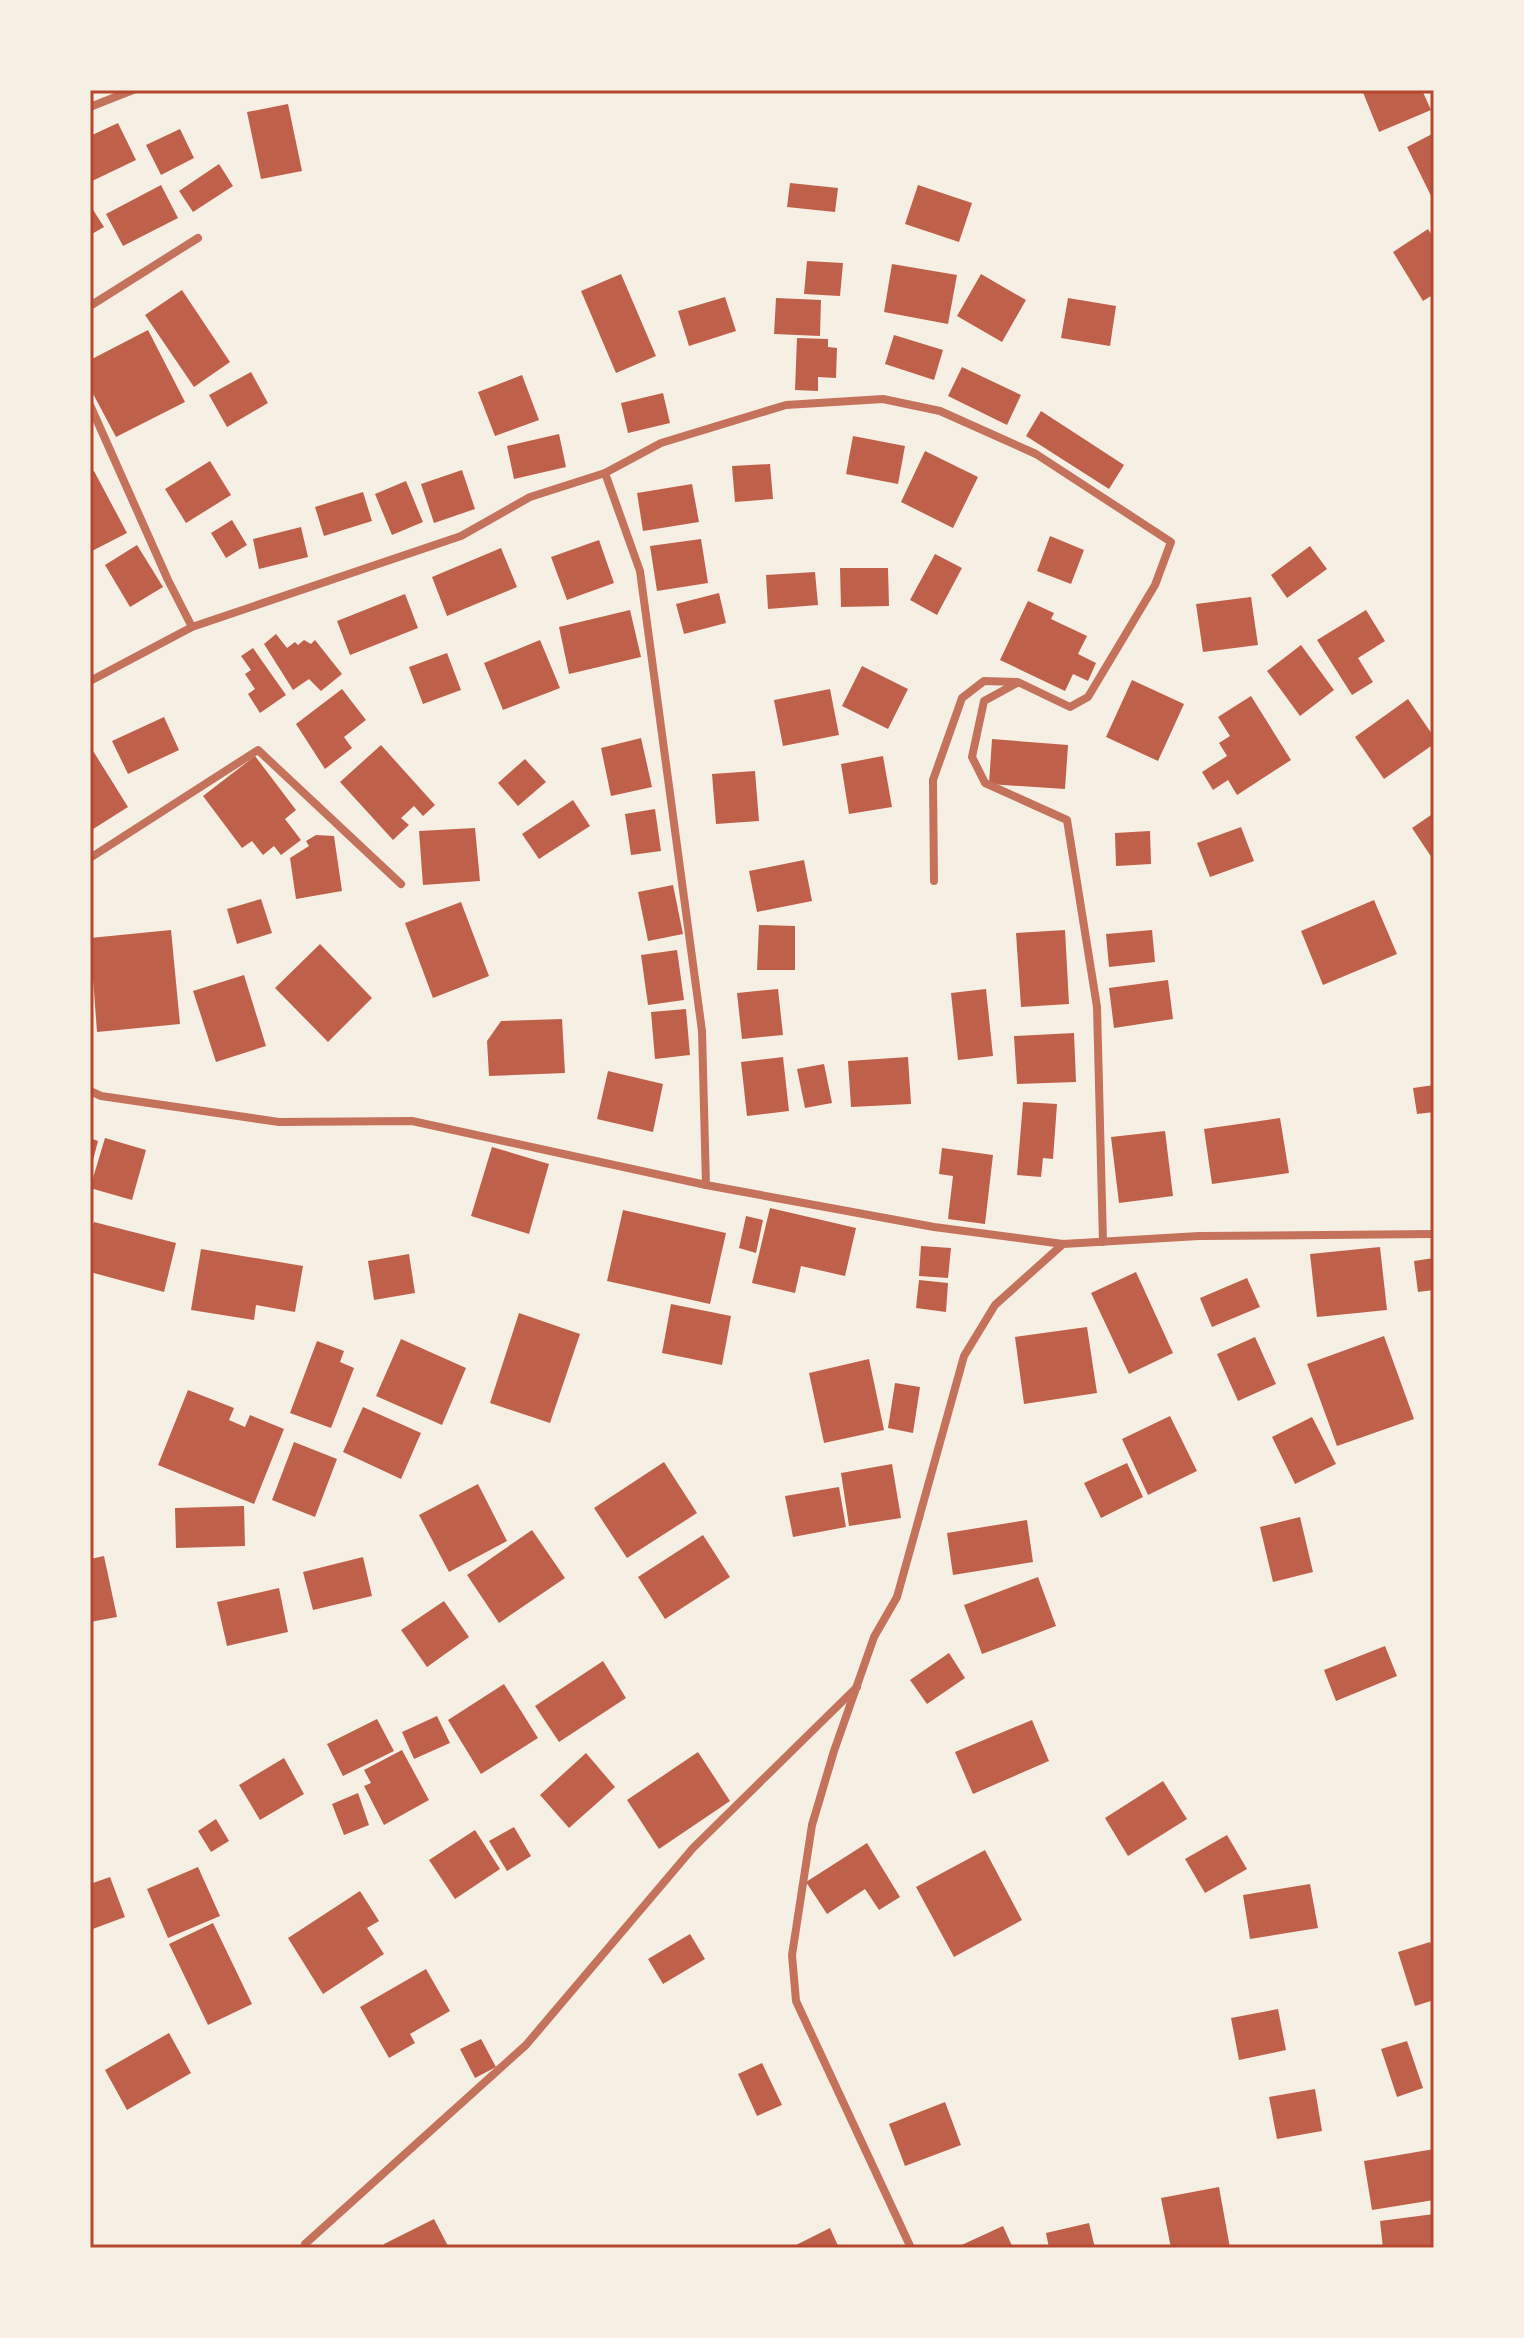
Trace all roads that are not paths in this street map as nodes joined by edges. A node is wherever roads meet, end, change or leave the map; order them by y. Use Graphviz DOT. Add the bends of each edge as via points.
graph roads {
  1 [pos="133,90"];
  2 [pos="90,107"];
  3 [pos="198,238"];
  4 [pos="90,306"];
  5 [pos="90,405"];
  6 [pos="605,473"];
  7 [pos="192,627"];
  8 [pos="90,681"];
  9 [pos="1018,682"];
  10 [pos="90,858"];
  11 [pos="934,881"];
  12 [pos="401,884"];
  13 [pos="90,1091"];
  14 [pos="706,1185"];
  15 [pos="1434,1234"];
  16 [pos="1103,1242"];
  17 [pos="1063,1244"];
  18 [pos="858,1686"];
  19 [pos="304,2248"];
  20 [pos="911,2248"];
  1 -- 2 [label="street"];
  3 -- 4 [label="street"];
  5 -- 7 [label="street"];
  6 -- 7 [label="street" via="530,497 461,536"];
  6 -- 9 [label="street" via="661,443 786,405 883,399 940,411 1036,454 1171,542 1155,585 1088,697 1070,707"];
  6 -- 14 [label="street" via="640,571 702,1031"];
  7 -- 8 [label="street"];
  9 -- 11 [label="street" via="984,681 962,698 933,780"];
  9 -- 16 [label="street" via="984,701 972,757 985,783 1067,820 1097,1007"];
  10 -- 12 [label="street" via="258,750"];
  13 -- 14 [label="street" via="279,1122 412,1121"];
  14 -- 17 [label="street" via="934,1227"];
  15 -- 16 [label="street"];
  16 -- 17 [label="street"];
  17 -- 18 [label="street" via="995,1305 964,1356 897,1597 874,1637"];
  18 -- 19 [label="street" via="693,1848 526,2045"];
  18 -- 20 [label="street" via="812,1825 792,1955 796,2001"];
}
